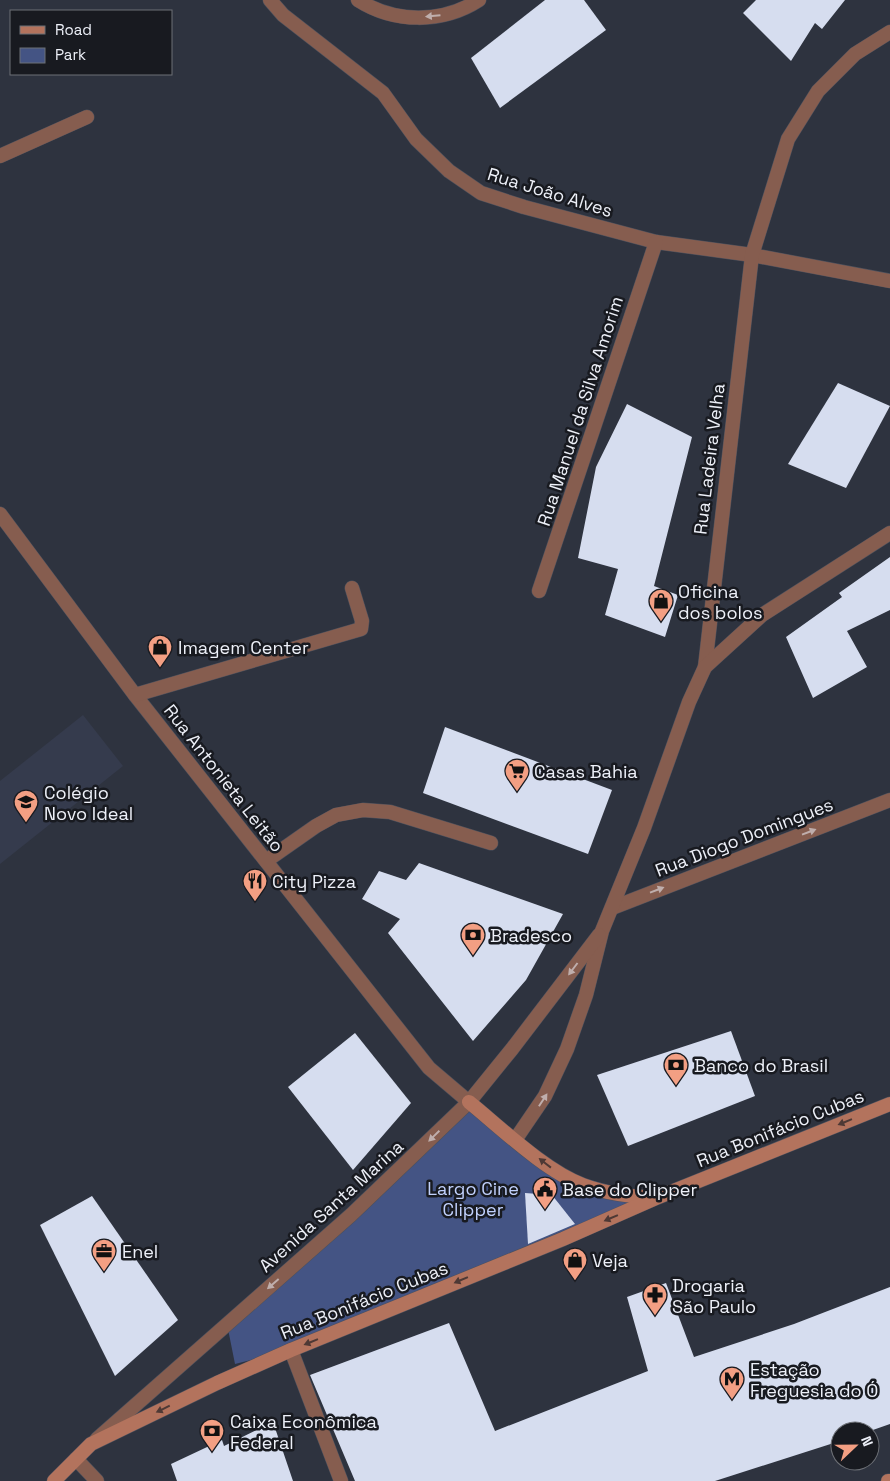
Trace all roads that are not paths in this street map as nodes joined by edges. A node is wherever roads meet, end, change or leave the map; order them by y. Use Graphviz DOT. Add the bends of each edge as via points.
graph roads {
  1 [pos="270,0"];
  2 [pos="358,0"];
  3 [pos="479,0"];
  4 [pos="890,32"];
  5 [pos="87,117"];
  6 [pos="0,156"];
  7 [pos="656,242"];
  8 [pos="752,255"];
  9 [pos="890,281"];
  10 [pos="0,514"];
  11 [pos="890,533"];
  12 [pos="352,588"];
  13 [pos="540,591"];
  14 [pos="705,667"];
  15 [pos="135,695"];
  16 [pos="890,800"];
  17 [pos="492,843"];
  18 [pos="266,861"];
  19 [pos="612,908"];
  20 [pos="602,931"];
  21 [pos="469,1102"];
  22 [pos="890,1104"];
  23 [pos="515,1140"];
  24 [pos="656,1198"];
  25 [pos="291,1350"];
  26 [pos="91,1444"];
  27 [pos="76,1459"];
  28 [pos="54,1481"];
  29 [pos="97,1481"];
  30 [pos="341,1481"];
  1 -- 7 [label="street, Rua João Alves" via="283,14 383,93 416,139 448,171 480,193"];
  3 -- 2 [label="street, one-way" via="466,8 439,16 406,17 373,10"];
  4 -- 8 [label="street, Rua Ladeira Velha" via="855,54 818,92 788,139"];
  5 -- 6 [label="street"];
  7 -- 8 [label="street, Rua João Alves"];
  7 -- 13 [label="street, Rua Manuel da Silva Amorim"];
  8 -- 9 [label="street, Rua João Alves"];
  8 -- 14 [label="street, Rua Ladeira Velha"];
  10 -- 15 [label="street, Rua Antonieta Leitão"];
  11 -- 14 [label="street" via="762,615"];
  12 -- 15 [label="street" via="362,621 361,629"];
  14 -- 19 [label="street, Avenida Santa Marina"];
  15 -- 18 [label="street, Rua Antonieta Leitão"];
  19 -- 16 [label="street, Rua Diogo Domingues, one-way"];
  17 -- 18 [label="street" via="390,812 363,810 336,815"];
  18 -- 21 [label="street, Rua Antonieta Leitão" via="429,1068"];
  19 -- 20 [label="street, Avenida Santa Marina"];
  20 -- 21 [label="street, Avenida Santa Marina, one-way"];
  23 -- 20 [label="street, Avenida Santa Marina, one-way" via="545,1096 567,1049 586,995"];
  21 -- 23 [label="main road, Rua Bonifácio Cubas"];
  21 -- 26 [label="street, Avenida Santa Marina, one-way" via="351,1215"];
  22 -- 24 [label="main road, Rua Bonifácio Cubas, one-way"];
  24 -- 23 [label="main road, Rua Bonifácio Cubas, one-way" via="616,1195 583,1185 554,1170"];
  24 -- 25 [label="main road, Rua Bonifácio Cubas, one-way"];
  25 -- 26 [label="main road, Rua Bonifácio Cubas, one-way"];
  25 -- 30 [label="street"];
  26 -- 27 [label="main road, Avenida Santa Marina"];
  27 -- 28 [label="main road, Avenida Santa Marina"];
  27 -- 29 [label="street"];
}
